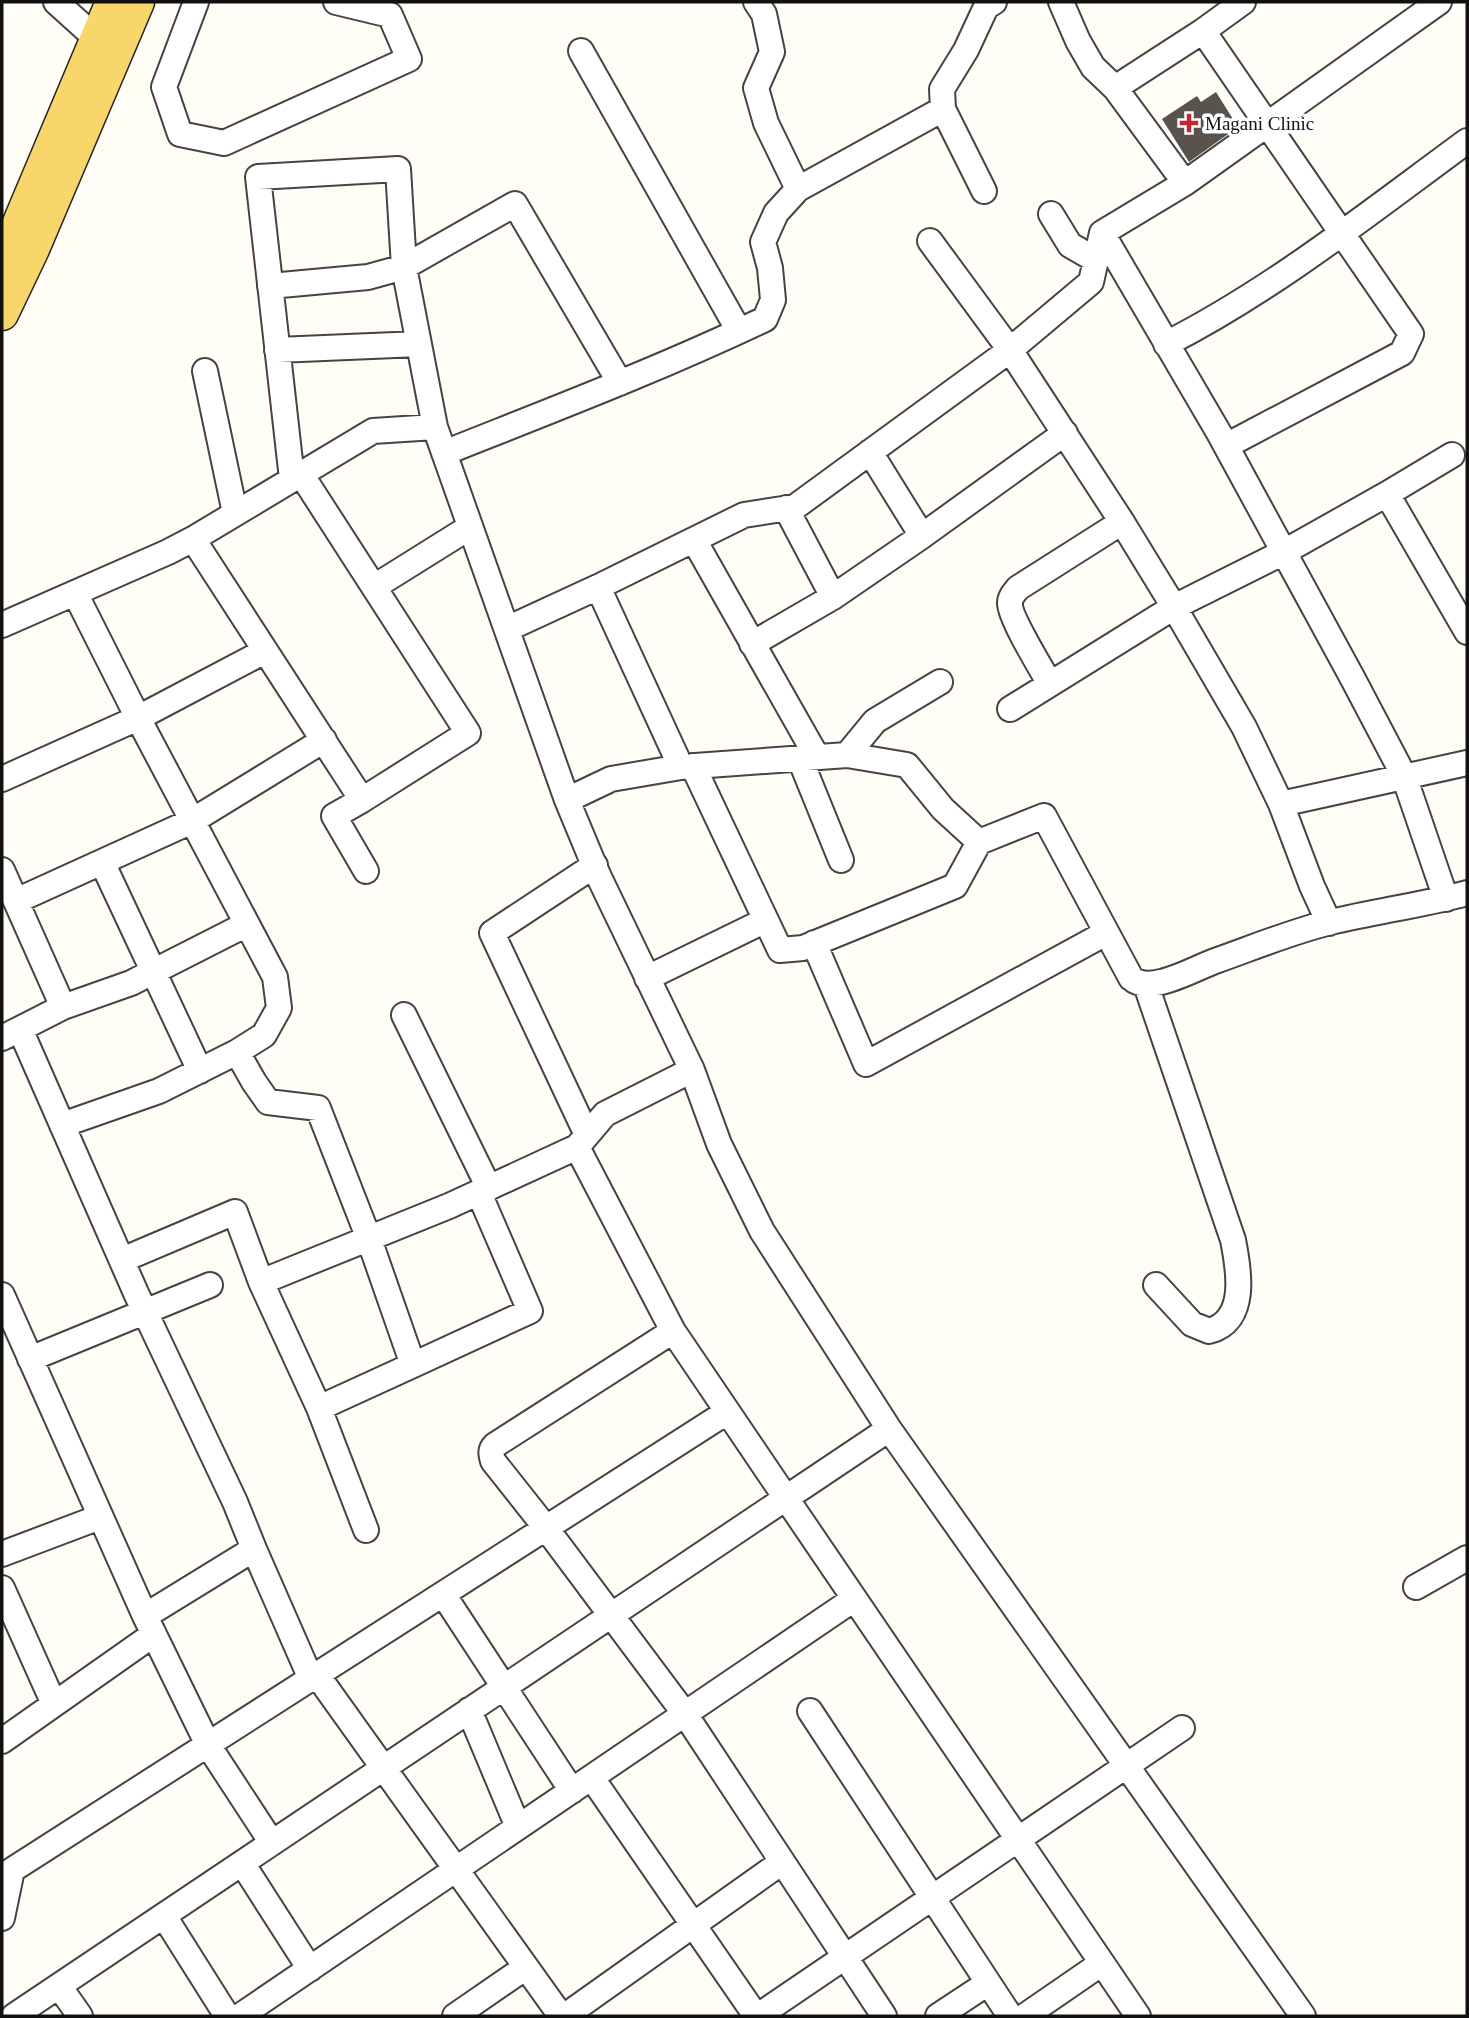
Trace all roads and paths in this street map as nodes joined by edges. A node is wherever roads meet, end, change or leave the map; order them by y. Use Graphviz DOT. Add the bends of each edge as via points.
graph roads {
  1 [pos="56,2"];
  2 [pos="112,2"];
  3 [pos="138,2"];
  4 [pos="196,2"];
  5 [pos="336,2"];
  6 [pos="756,2"];
  7 [pos="994,2"];
  8 [pos="1061,2"];
  9 [pos="1243,2"];
  10 [pos="1438,2"];
  11 [pos="1203,31"];
  12 [pos="97,39"];
  13 [pos="581,51"];
  14 [pos="1115,88"];
  15 [pos="943,109"];
  16 [pos="1268,125"];
  17 [pos="1467,141"];
  18 [pos="1185,183"];
  19 [pos="798,189"];
  20 [pos="984,191"];
  21 [pos="1051,214"];
  22 [pos="1341,232"];
  23 [pos="1102,233"];
  24 [pos="930,241"];
  25 [pos="1096,260"];
  26 [pos="2,264"];
  27 [pos="404,267"];
  28 [pos="270,286"];
  29 [pos="2,314"];
  30 [pos="739,331"];
  31 [pos="419,344"];
  32 [pos="1166,344"];
  33 [pos="277,350"];
  34 [pos="1010,350"];
  35 [pos="205,371"];
  36 [pos="620,383"];
  37 [pos="435,427"];
  38 [pos="1065,433"];
  39 [pos="1226,446"];
  40 [pos="870,452"];
  41 [pos="444,453"];
  42 [pos="1452,455"];
  43 [pos="297,476"];
  44 [pos="1387,494"];
  45 [pos="786,508"];
  46 [pos="235,513"];
  47 [pos="1122,522"];
  48 [pos="470,527"];
  49 [pos="922,537"];
  50 [pos="193,539"];
  51 [pos="694,540"];
  52 [pos="1284,552"];
  53 [pos="374,587"];
  54 [pos="598,587"];
  55 [pos="75,593"];
  56 [pos="833,597"];
  57 [pos="1174,607"];
  58 [pos="2,625"];
  59 [pos="507,629"];
  60 [pos="1467,632"];
  61 [pos="752,644"];
  62 [pos="265,651"];
  63 [pos="940,682"];
  64 [pos="1049,684"];
  65 [pos="1010,709"];
  66 [pos="138,718"];
  67 [pos="324,740"];
  68 [pos="847,755"];
  69 [pos="808,758"];
  70 [pos="1467,763"];
  71 [pos="687,766"];
  72 [pos="1404,776"];
  73 [pos="2,779"];
  74 [pos="362,800"];
  75 [pos="568,800"];
  76 [pos="1281,804"];
  77 [pos="192,821"];
  78 [pos="979,842"];
  79 [pos="841,860"];
  80 [pos="102,862"];
  81 [pos="594,865"];
  82 [pos="2,870"];
  83 [pos="366,871"];
  84 [pos="1456,896"];
  85 [pos="16,901"];
  86 [pos="766,920"];
  87 [pos="1329,923"];
  88 [pos="247,924"];
  89 [pos="1106,933"];
  90 [pos="814,943"];
  91 [pos="153,971"];
  92 [pos="647,978"];
  93 [pos="1146,985"];
  94 [pos="63,1007"];
  95 [pos="404,1015"];
  96 [pos="11,1033"];
  97 [pos="237,1052"];
  98 [pos="691,1070"];
  99 [pos="200,1071"];
  100 [pos="62,1125"];
  101 [pos="582,1141"];
  102 [pos="484,1190"];
  103 [pos="369,1239"];
  104 [pos="122,1260"];
  105 [pos="261,1282"];
  106 [pos="210,1285"];
  107 [pos="1156,1285"];
  108 [pos="3,1304"];
  109 [pos="145,1312"];
  110 [pos="673,1331"];
  111 [pos="30,1359"];
  112 [pos="413,1365"];
  113 [pos="319,1408"];
  114 [pos="727,1412"];
  115 [pos="889,1429"];
  116 [pos="786,1498"];
  117 [pos="100,1517"];
  118 [pos="547,1528"];
  119 [pos="366,1530"];
  120 [pos="254,1549"];
  121 [pos="2,1554"];
  122 [pos="1467,1558"];
  123 [pos="1416,1587"];
  124 [pos="3,1592"];
  125 [pos="443,1594"];
  126 [pos="854,1600"];
  127 [pos="611,1615"];
  128 [pos="149,1625"];
  129 [pos="314,1677"];
  130 [pos="504,1687"];
  131 [pos="54,1704"];
  132 [pos="469,1710"];
  133 [pos="810,1712"];
  134 [pos="685,1714"];
  135 [pos="1182,1728"];
  136 [pos="2,1741"];
  137 [pos="208,1745"];
  138 [pos="1126,1766"];
  139 [pos="384,1768"];
  140 [pos="582,1784"];
  141 [pos="519,1827"];
  142 [pos="1018,1840"];
  143 [pos="272,1843"];
  144 [pos="782,1862"];
  145 [pos="242,1863"];
  146 [pos="456,1869"];
  147 [pos="932,1898"];
  148 [pos="164,1916"];
  149 [pos="2,1918"];
  150 [pos="693,1925"];
  151 [pos="845,1958"];
  152 [pos="1102,1963"];
  153 [pos="526,1967"];
  154 [pos="310,1969"];
  155 [pos="988,1983"];
  156 [pos="59,1986"];
  157 [pos="14,2016"];
  158 [pos="79,2016"];
  159 [pos="227,2016"];
  160 [pos="240,2016"];
  161 [pos="454,2016"];
  162 [pos="563,2016"];
  163 [pos="757,2016"];
  164 [pos="884,2016"];
  165 [pos="938,2016"];
  166 [pos="1010,2016"];
  167 [pos="1025,2016"];
  168 [pos="1138,2016"];
  169 [pos="1303,2016"];
  1 -- 12 [label="street"];
  2 -- 12 [label="main road"];
  3 -- 29 [label="main road"];
  4 -- 5 [label="street" via="164,87 180,134 224,143 409,59 390,15"];
  6 -- 19 [label="street" via="764,14 772,52 756,89 766,122"];
  7 -- 15 [label="street" via="986,7 942,89"];
  8 -- 14 [label="street" via="1093,67"];
  9 -- 11 [label="street"];
  10 -- 16 [label="street"];
  11 -- 14 [label="street"];
  11 -- 16 [label="street"];
  12 -- 26 [label="main road"];
  13 -- 30 [label="street"];
  14 -- 18 [label="street"];
  15 -- 19 [label="street"];
  15 -- 20 [label="street"];
  16 -- 18 [label="street"];
  16 -- 22 [label="street"];
  17 -- 22 [label="street"];
  18 -- 23 [label="street"];
  19 -- 30 [label="street" via="776,214 763,242 773,300 765,319"];
  21 -- 25 [label="street" via="1070,245"];
  22 -- 32 [label="street" via="1212,320"];
  22 -- 39 [label="street" via="1411,334 1402,353"];
  23 -- 25 [label="street"];
  23 -- 32 [label="street"];
  24 -- 34 [label="street"];
  25 -- 34 [label="street" via="1091,282"];
  27 -- 28 [label="street" via="368,277"];
  27 -- 28 [label="street" via="398,169 258,177"];
  27 -- 31 [label="street"];
  27 -- 36 [label="street" via="514,204"];
  28 -- 33 [label="street"];
  30 -- 36 [label="street"];
  31 -- 33 [label="street"];
  31 -- 37 [label="street"];
  32 -- 39 [label="street"];
  33 -- 43 [label="street"];
  34 -- 38 [label="street"];
  34 -- 40 [label="street"];
  35 -- 46 [label="street"];
  36 -- 41 [label="street"];
  37 -- 41 [label="street"];
  37 -- 43 [label="street" via="373,431"];
  38 -- 47 [label="street"];
  38 -- 49 [label="street"];
  39 -- 52 [label="street"];
  40 -- 45 [label="street" via="795,507"];
  40 -- 49 [label="street"];
  41 -- 48 [label="street"];
  42 -- 44 [label="street"];
  43 -- 46 [label="street"];
  43 -- 53 [label="street"];
  44 -- 52 [label="street"];
  44 -- 60 [label="street"];
  45 -- 51 [label="street" via="744,515"];
  45 -- 56 [label="street"];
  46 -- 50 [label="street"];
  47 -- 57 [label="street"];
  47 -- 64 [label="street" via="1012,596 1013,616"];
  48 -- 53 [label="street"];
  48 -- 59 [label="street"];
  49 -- 56 [label="street"];
  50 -- 55 [label="street"];
  50 -- 62 [label="street"];
  51 -- 54 [label="street"];
  51 -- 61 [label="street"];
  52 -- 57 [label="street"];
  52 -- 72 [label="street"];
  53 -- 74 [label="street" via="468,733"];
  54 -- 59 [label="street"];
  54 -- 71 [label="street"];
  55 -- 58 [label="street"];
  55 -- 66 [label="street"];
  56 -- 61 [label="street"];
  57 -- 64 [label="street"];
  57 -- 76 [label="street" via="1244,727"];
  59 -- 75 [label="street"];
  61 -- 69 [label="street"];
  62 -- 66 [label="street"];
  62 -- 67 [label="street"];
  63 -- 68 [label="street" via="875,721"];
  64 -- 65 [label="street"];
  66 -- 73 [label="street"];
  66 -- 77 [label="street"];
  67 -- 74 [label="street"];
  67 -- 77 [label="street"];
  68 -- 69 [label="street"];
  68 -- 78 [label="street" via="907,765 943,809"];
  69 -- 71 [label="street"];
  69 -- 79 [label="street"];
  70 -- 72 [label="street"];
  71 -- 75 [label="street" via="611,779"];
  71 -- 86 [label="street"];
  72 -- 76 [label="street"];
  72 -- 84 [label="street"];
  74 -- 83 [label="street" via="334,816"];
  75 -- 81 [label="street"];
  76 -- 87 [label="street"];
  77 -- 80 [label="street"];
  77 -- 88 [label="street"];
  78 -- 89 [label="street" via="1044,816"];
  78 -- 90 [label="street" via="955,886"];
  80 -- 85 [label="street"];
  80 -- 91 [label="street"];
  81 -- 92 [label="street"];
  81 -- 101 [label="street" via="492,933"];
  82 -- 85 [label="street"];
  84 -- 87 [label="street"];
  85 -- 94 [label="street"];
  86 -- 90 [label="street" via="780,950"];
  86 -- 92 [label="street"];
  87 -- 93 [label="street"];
  88 -- 91 [label="street"];
  88 -- 97 [label="street" via="275,977 279,1008 264,1035"];
  89 -- 90 [label="street" via="866,1064"];
  89 -- 93 [label="street" via="1130,978"];
  91 -- 94 [label="street"];
  91 -- 99 [label="street"];
  92 -- 98 [label="street"];
  93 -- 107 [label="street" via="1233,1240 1239,1276 1230,1319 1209,1331 1192,1324"];
  94 -- 96 [label="street"];
  95 -- 102 [label="street"];
  96 -- 100 [label="street"];
  97 -- 99 [label="street"];
  97 -- 103 [label="street" via="268,1102 318,1108"];
  98 -- 101 [label="street" via="605,1114"];
  98 -- 115 [label="street" via="719,1144 762,1231"];
  99 -- 100 [label="street" via="159,1091"];
  100 -- 104 [label="street"];
  101 -- 102 [label="street"];
  101 -- 110 [label="street"];
  102 -- 103 [label="street"];
  102 -- 112 [label="street" via="530,1311"];
  103 -- 105 [label="street"];
  103 -- 112 [label="street"];
  104 -- 105 [label="street" via="235,1212"];
  104 -- 109 [label="street"];
  105 -- 113 [label="street"];
  106 -- 109 [label="street"];
  108 -- 111 [label="street"];
  109 -- 111 [label="street"];
  109 -- 120 [label="street"];
  110 -- 114 [label="street"];
  110 -- 118 [label="street" via="492,1448 493,1461"];
  111 -- 117 [label="street"];
  112 -- 113 [label="street"];
  113 -- 119 [label="street"];
  114 -- 116 [label="street"];
  114 -- 118 [label="street"];
  115 -- 116 [label="street"];
  115 -- 138 [label="street"];
  116 -- 126 [label="street"];
  116 -- 127 [label="street"];
  117 -- 121 [label="street"];
  117 -- 128 [label="street"];
  118 -- 125 [label="street"];
  118 -- 127 [label="street"];
  120 -- 128 [label="street"];
  120 -- 129 [label="street"];
  122 -- 123 [label="street"];
  124 -- 131 [label="street"];
  125 -- 129 [label="street"];
  125 -- 130 [label="street"];
  126 -- 134 [label="street"];
  126 -- 142 [label="street"];
  127 -- 130 [label="street"];
  127 -- 134 [label="street"];
  128 -- 131 [label="street"];
  128 -- 137 [label="street"];
  129 -- 137 [label="street"];
  129 -- 139 [label="street"];
  130 -- 132 [label="street"];
  130 -- 140 [label="street"];
  131 -- 136 [label="street"];
  132 -- 139 [label="street"];
  132 -- 141 [label="street"];
  133 -- 147 [label="street"];
  134 -- 140 [label="street"];
  134 -- 144 [label="street"];
  135 -- 138 [label="street"];
  137 -- 143 [label="street"];
  137 -- 149 [label="street" via="12,1870"];
  138 -- 142 [label="street"];
  138 -- 169 [label="street"];
  139 -- 143 [label="street"];
  139 -- 146 [label="street"];
  140 -- 141 [label="street"];
  140 -- 150 [label="street"];
  141 -- 146 [label="street"];
  142 -- 147 [label="street"];
  142 -- 152 [label="street"];
  143 -- 145 [label="street"];
  144 -- 150 [label="street"];
  144 -- 151 [label="street"];
  145 -- 148 [label="street"];
  145 -- 154 [label="street"];
  146 -- 153 [label="street"];
  146 -- 154 [label="street"];
  147 -- 151 [label="street"];
  147 -- 155 [label="street"];
  148 -- 156 [label="street"];
  148 -- 159 [label="street"];
  150 -- 162 [label="street"];
  150 -- 163 [label="street"];
  151 -- 163 [label="street"];
  151 -- 164 [label="street"];
  152 -- 167 [label="street"];
  152 -- 168 [label="street"];
  153 -- 161 [label="street"];
  153 -- 162 [label="street"];
  154 -- 160 [label="street"];
  155 -- 165 [label="street"];
  155 -- 166 [label="street"];
  156 -- 157 [label="street"];
  156 -- 158 [label="street"];
}
